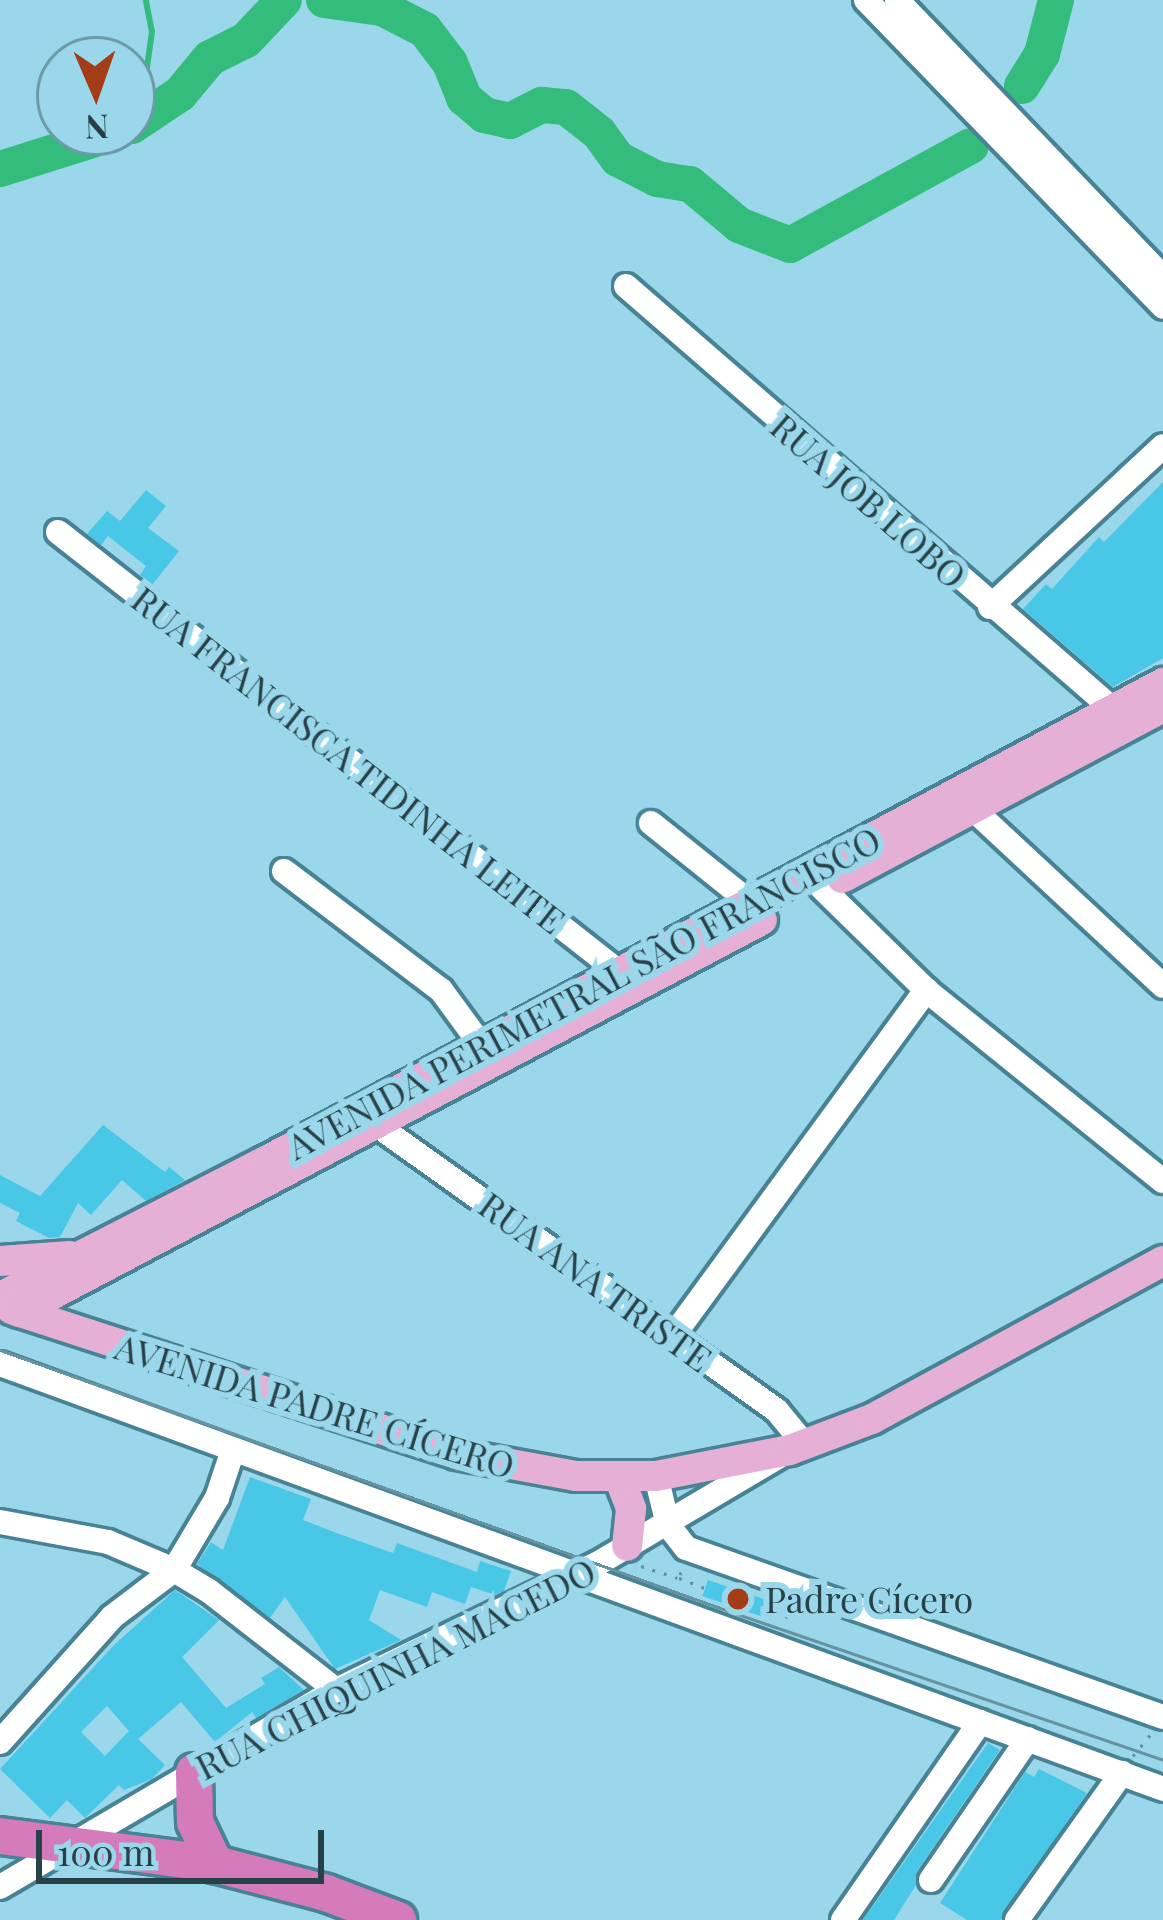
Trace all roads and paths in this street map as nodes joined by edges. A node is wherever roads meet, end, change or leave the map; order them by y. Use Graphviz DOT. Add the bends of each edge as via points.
graph roads {
  1 [pos="866,0"];
  2 [pos="897,0"];
  3 [pos="1163,277"];
  4 [pos="626,286"];
  5 [pos="1163,308"];
  6 [pos="1163,446"];
  7 [pos="58,532"];
  8 [pos="990,607"];
  9 [pos="1163,683"];
  10 [pos="1163,707"];
  11 [pos="1114,710"];
  12 [pos="964,801"];
  13 [pos="651,823"];
  14 [pos="284,871"];
  15 [pos="821,888"];
  16 [pos="751,903"];
  17 [pos="630,980"];
  18 [pos="1163,986"];
  19 [pos="926,990"];
  20 [pos="482,1046"];
  21 [pos="378,1126"];
  22 [pos="271,1171"];
  23 [pos="1163,1181"];
  24 [pos="82,1256"];
  25 [pos="0,1261"];
  26 [pos="1163,1262"];
  27 [pos="6,1305"];
  28 [pos="673,1336"];
  29 [pos="0,1364"];
  30 [pos="798,1448"];
  31 [pos="232,1453"];
  32 [pos="656,1476"];
  33 [pos="619,1477"];
  34 [pos="0,1522"];
  35 [pos="668,1525"];
  36 [pos="627,1546"];
  37 [pos="683,1567"];
  38 [pos="174,1570"];
  39 [pos="660,1572"];
  40 [pos="573,1575"];
  41 [pos="679,1578"];
  42 [pos="705,1588"];
  43 [pos="774,1612"];
  44 [pos="788,1617"];
  45 [pos="335,1690"];
  46 [pos="1163,1719"];
  47 [pos="980,1722"];
  48 [pos="1028,1739"];
  49 [pos="0,1742"];
  50 [pos="194,1772"];
  51 [pos="1122,1773"];
  52 [pos="1163,1789"];
  53 [pos="0,1836"];
  54 [pos="70,1843"];
  55 [pos="214,1864"];
  56 [pos="931,1880"];
  57 [pos="0,1887"];
  58 [pos="398,1920"];
  59 [pos="843,1920"];
  60 [pos="1017,1920"];
  1 -- 5 [label="street"];
  2 -- 3 [label="street"];
  4 -- 8 [label="street, RUA JOB LOBO"];
  6 -- 8 [label="street"];
  7 -- 17 [label="street, RUA FRANCISCA TIDINHA LEITE"];
  8 -- 11 [label="street, RUA JOB LOBO"];
  9 -- 11 [label="main road, AVENIDA PERIMETRAL SÃO FRANCISCO"];
  10 -- 12 [label="main road, AVENIDA PERIMETRAL SÃO FRANCISCO"];
  11 -- 12 [label="main road, AVENIDA PERIMETRAL SÃO FRANCISCO"];
  12 -- 15 [label="main road, AVENIDA PERIMETRAL SÃO FRANCISCO"];
  12 -- 16 [label="main road, AVENIDA PERIMETRAL SÃO FRANCISCO"];
  12 -- 18 [label="street"];
  13 -- 16 [label="street"];
  14 -- 20 [label="street" via="441,990"];
  15 -- 17 [label="main road, AVENIDA PERIMETRAL SÃO FRANCISCO"];
  15 -- 19 [label="street"];
  16 -- 17 [label="main road, AVENIDA PERIMETRAL SÃO FRANCISCO"];
  17 -- 20 [label="main road, AVENIDA PERIMETRAL SÃO FRANCISCO"];
  17 -- 21 [label="main road, AVENIDA PERIMETRAL SÃO FRANCISCO"];
  19 -- 23 [label="street"];
  19 -- 28 [label="street"];
  20 -- 22 [label="main road, AVENIDA PERIMETRAL SÃO FRANCISCO"];
  21 -- 22 [label="main road, AVENIDA PERIMETRAL SÃO FRANCISCO"];
  21 -- 28 [label="street, RUA ANA TRISTE"];
  22 -- 24 [label="main road, AVENIDA PERIMETRAL SÃO FRANCISCO"];
  22 -- 27 [label="main road, AVENIDA PERIMETRAL SÃO FRANCISCO"];
  24 -- 25 [label="main road"];
  24 -- 27 [label="main road, AVENIDA PERIMETRAL SÃO FRANCISCO"];
  26 -- 30 [label="main road, AVENIDA PADRE CÍCERO" via="933,1389"];
  27 -- 33 [label="main road, AVENIDA PADRE CÍCERO" via="456,1454 523,1470"];
  28 -- 30 [label="street, RUA ANA TRISTE" via="777,1412"];
  29 -- 31 [label="street"];
  30 -- 32 [label="main road, AVENIDA PADRE CÍCERO"];
  30 -- 35 [label="street, RUA CHIQUINHA MACEDO"];
  31 -- 38 [label="street" via="217,1498"];
  31 -- 40 [label="street"];
  32 -- 33 [label="main road, AVENIDA PADRE CÍCERO"];
  32 -- 35 [label="street"];
  33 -- 36 [label="main road" via="631,1510"];
  34 -- 38 [label="street" via="108,1542"];
  35 -- 36 [label="street, RUA CHIQUINHA MACEDO"];
  35 -- 46 [label="street" via="686,1548"];
  36 -- 40 [label="street, RUA CHIQUINHA MACEDO"];
  37 -- 41 [label="path"];
  38 -- 45 [label="street"];
  38 -- 49 [label="street" via="112,1617"];
  39 -- 41 [label="path"];
  40 -- 45 [label="street, RUA CHIQUINHA MACEDO"];
  40 -- 47 [label="street"];
  41 -- 42 [label="path"];
  43 -- 44 [label="path"];
  45 -- 50 [label="street, RUA CHIQUINHA MACEDO"];
  46 -- 51 [label="path"];
  47 -- 48 [label="street"];
  47 -- 59 [label="street"];
  48 -- 51 [label="street"];
  48 -- 56 [label="street"];
  50 -- 54 [label="street, RUA CHIQUINHA MACEDO"];
  50 -- 55 [label="highway" via="195,1822"];
  51 -- 52 [label="street"];
  51 -- 60 [label="street"];
  53 -- 54 [label="highway"];
  54 -- 55 [label="highway"];
  54 -- 57 [label="street, RUA CHIQUINHA MACEDO"];
  55 -- 58 [label="highway"];
}
